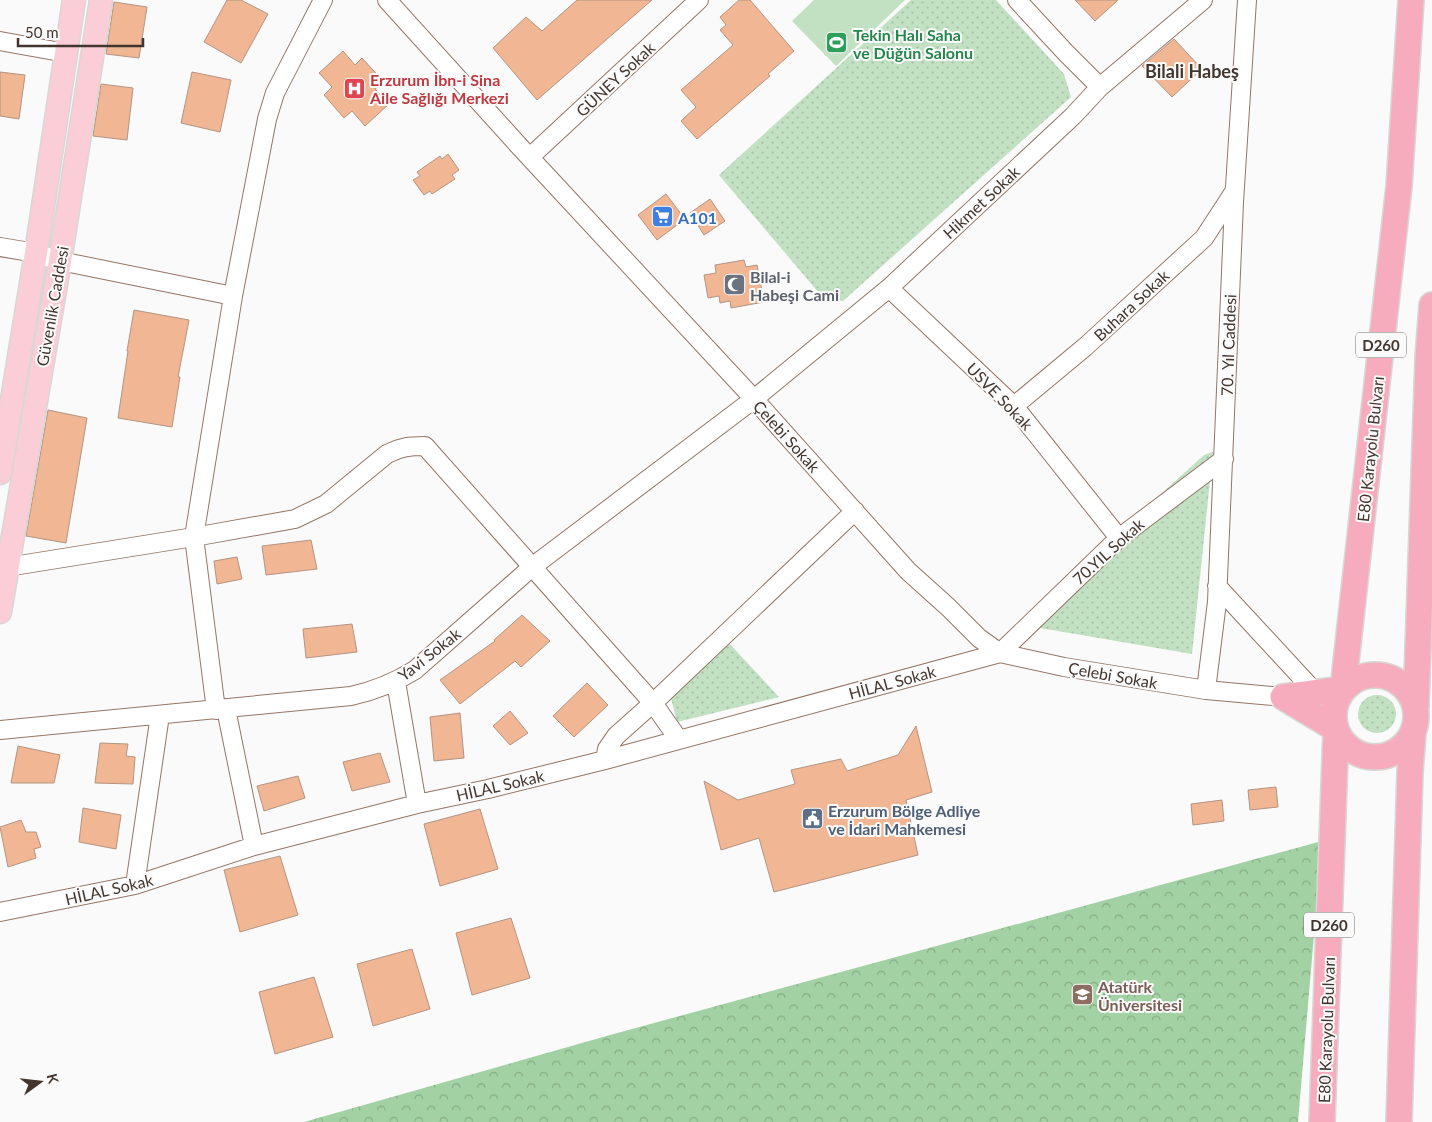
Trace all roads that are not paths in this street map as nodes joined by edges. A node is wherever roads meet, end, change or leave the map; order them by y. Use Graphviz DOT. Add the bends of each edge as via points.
graph roads {
  1 [pos="74,0"];
  2 [pos="102,0"];
  3 [pos="323,0"];
  4 [pos="387,0"];
  5 [pos="699,0"];
  6 [pos="1017,0"];
  7 [pos="1203,0"];
  8 [pos="1247,0"];
  9 [pos="1412,0"];
  10 [pos="0,41"];
  11 [pos="66,53"];
  12 [pos="1100,87"];
  13 [pos="530,157"];
  14 [pos="1234,191"];
  15 [pos="0,247"];
  16 [pos="36,253"];
  17 [pos="60,261"];
  18 [pos="889,288"];
  19 [pos="233,296"];
  20 [pos="1432,305"];
  21 [pos="754,399"];
  22 [pos="1014,406"];
  23 [pos="1224,459"];
  24 [pos="0,473"];
  25 [pos="855,511"];
  26 [pos="194,538"];
  27 [pos="1118,538"];
  28 [pos="7,567"];
  29 [pos="532,567"];
  30 [pos="1217,586"];
  31 [pos="0,612"];
  32 [pos="1000,653"];
  33 [pos="396,682"];
  34 [pos="1343,689"];
  35 [pos="1206,690"];
  36 [pos="1315,692"];
  37 [pos="1283,697"];
  38 [pos="653,703"];
  39 [pos="1416,706"];
  40 [pos="221,710"];
  41 [pos="160,715"];
  42 [pos="1336,729"];
  43 [pos="0,730"];
  44 [pos="1413,733"];
  45 [pos="679,740"];
  46 [pos="605,760"];
  47 [pos="417,804"];
  48 [pos="254,846"];
  49 [pos="135,886"];
  50 [pos="0,912"];
  51 [pos="1322,1122"];
  52 [pos="1399,1122"];
  1 -- 11 [label="main road, Güvenlik Caddesi"];
  2 -- 17 [label="main road, Güvenlik Caddesi"];
  3 -- 19 [label="street" via="275,93 267,119"];
  4 -- 13 [label="street, Çelebi Sokak"];
  5 -- 13 [label="street, GÜNEY Sokak"];
  6 -- 12 [label="street"];
  7 -- 12 [label="street, Hikmet Sokak"];
  8 -- 14 [label="street, 70. Yıl Caddesi"];
  9 -- 34 [label="highway, E80 Karayolu Bulvarı / D260" via="1399,186"];
  10 -- 11 [label="street"];
  11 -- 16 [label="main road, Güvenlik Caddesi"];
  12 -- 18 [label="street, Hikmet Sokak"];
  13 -- 21 [label="street, Çelebi Sokak"];
  14 -- 22 [label="street, Buhara Sokak" via="1204,238 1085,347"];
  14 -- 23 [label="street, 70. Yıl Caddesi"];
  15 -- 16 [label="street"];
  16 -- 17 [label="street"];
  16 -- 24 [label="main road, Güvenlik Caddesi"];
  17 -- 19 [label="street"];
  17 -- 28 [label="main road, Güvenlik Caddesi"];
  18 -- 21 [label="street, Hikmet Sokak"];
  18 -- 22 [label="street, USVE Sokak"];
  19 -- 26 [label="street"];
  20 -- 39 [label="highway, D260"];
  21 -- 25 [label="street, Çelebi Sokak"];
  21 -- 29 [label="street, Yavi Sokak"];
  22 -- 27 [label="street, USVE Sokak"];
  23 -- 27 [label="street, 70.YIL Sokak"];
  23 -- 30 [label="street, 70. Yıl Caddesi"];
  25 -- 32 [label="street, Çelebi Sokak" via="908,571 979,638"];
  25 -- 38 [label="street"];
  26 -- 28 [label="street"];
  26 -- 29 [label="street" via="295,519 311,513 387,454 398,448 425,446"];
  26 -- 40 [label="street"];
  27 -- 32 [label="street, 70.YIL Sokak"];
  28 -- 31 [label="main road, Güvenlik Caddesi"];
  29 -- 33 [label="street, Yavi Sokak" via="415,670"];
  29 -- 38 [label="street"];
  30 -- 35 [label="street, 70. Yıl Caddesi"];
  30 -- 36 [label="street"];
  32 -- 35 [label="street, Çelebi Sokak"];
  32 -- 45 [label="street, HİLAL Sokak"];
  33 -- 40 [label="street, Yavi Sokak" via="351,696"];
  33 -- 47 [label="street"];
  34 -- 36 [label="highway"];
  34 -- 39 [label="highway" via="1365,675 1391,677 1411,694"];
  34 -- 42 [label="highway" via="1334,715"];
  35 -- 37 [label="street, Çelebi Sokak"];
  36 -- 37 [label="highway"];
  37 -- 42 [label="highway"];
  38 -- 45 [label="street"];
  38 -- 46 [label="street" via="610,742"];
  39 -- 44 [label="highway" via="1417,720"];
  40 -- 41 [label="street, Yavi Sokak"];
  40 -- 48 [label="street"];
  41 -- 43 [label="street, Yavi Sokak"];
  41 -- 49 [label="street"];
  42 -- 44 [label="highway" via="1353,751 1380,757 1394,753"];
  42 -- 51 [label="highway, E80 Karayolu Bulvarı / D260"];
  44 -- 52 [label="highway"];
  45 -- 46 [label="street, HİLAL Sokak"];
  46 -- 47 [label="street, HİLAL Sokak"];
  47 -- 48 [label="street, HİLAL Sokak"];
  48 -- 49 [label="street, HİLAL Sokak"];
  49 -- 50 [label="street, HİLAL Sokak"];
}
